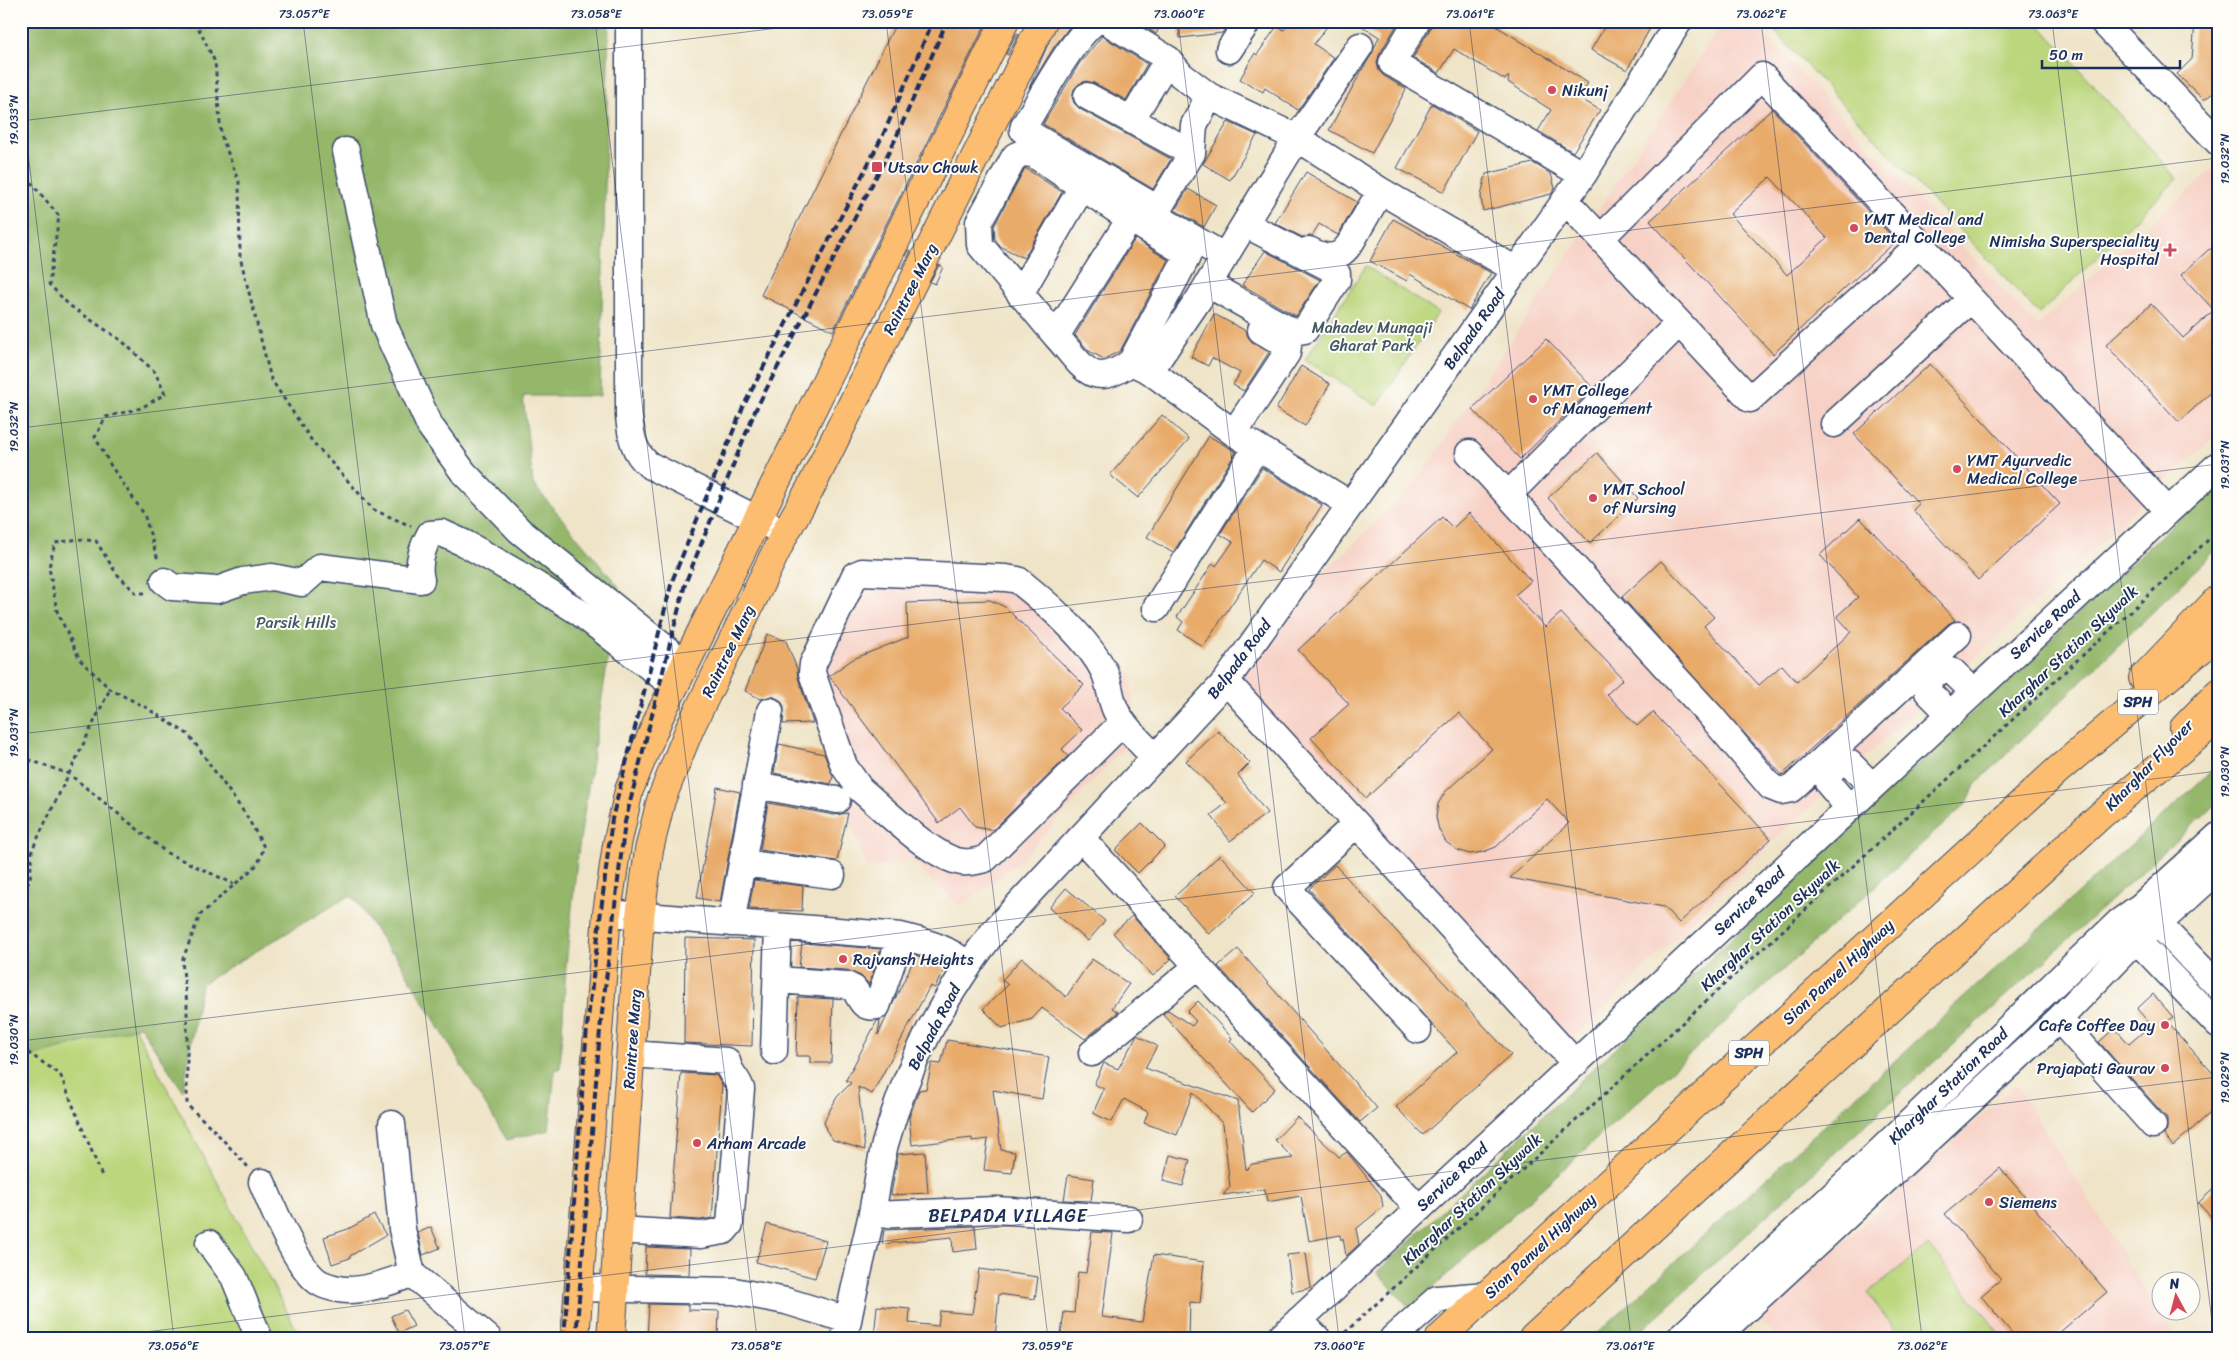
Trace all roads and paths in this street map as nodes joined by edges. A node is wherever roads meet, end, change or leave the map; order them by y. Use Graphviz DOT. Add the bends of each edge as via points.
graph roads {
  1 [pos="195,21"];
  2 [pos="629,21"];
  3 [pos="1005,21"];
  4 [pos="1043,21"];
  5 [pos="1096,21"];
  6 [pos="1106,21"];
  7 [pos="1248,21"];
  8 [pos="1417,21"];
  9 [pos="1679,21"];
  10 [pos="2102,21"];
  11 [pos="1360,46"];
  12 [pos="1229,50"];
  13 [pos="1168,59"];
  14 [pos="1087,96"];
  15 [pos="1209,96"];
  16 [pos="1131,120"];
  17 [pos="2214,129"];
  18 [pos="1297,138"];
  19 [pos="346,151"];
  20 [pos="1192,153"];
  21 [pos="21,160"];
  22 [pos="1583,175"];
  23 [pos="1082,186"];
  24 [pos="1380,191"];
  25 [pos="1565,200"];
  26 [pos="1158,209"];
  27 [pos="1130,219"];
  28 [pos="1247,221"];
  29 [pos="1600,238"];
  30 [pos="1920,244"];
  31 [pos="1185,261"];
  32 [pos="1516,270"];
  33 [pos="1211,279"];
  34 [pos="1020,294"];
  35 [pos="1971,299"];
  36 [pos="1680,323"];
  37 [pos="1056,336"];
  38 [pos="1140,367"];
  39 [pos="1834,424"];
  40 [pos="1247,434"];
  41 [pos="1469,452"];
  42 [pos="2218,465"];
  43 [pos="1508,496"];
  44 [pos="1350,504"];
  45 [pos="2168,511"];
  46 [pos="756,519"];
  47 [pos="2218,531"];
  48 [pos="430,534"];
  49 [pos="785,534"];
  50 [pos="164,581"];
  51 [pos="2218,599"];
  52 [pos="1156,608"];
  53 [pos="1958,635"];
  54 [pos="2218,635"];
  55 [pos="1927,669"];
  56 [pos="680,675"];
  57 [pos="1226,681"];
  58 [pos="110,689"];
  59 [pos="1974,692"];
  60 [pos="2218,693"];
  61 [pos="770,711"];
  62 [pos="1950,714"];
  63 [pos="2218,719"];
  64 [pos="1123,722"];
  65 [pos="21,757"];
  66 [pos="1156,758"];
  67 [pos="1829,761"];
  68 [pos="2058,769"];
  69 [pos="69,774"];
  70 [pos="756,786"];
  71 [pos="1872,786"];
  72 [pos="838,800"];
  73 [pos="1849,808"];
  74 [pos="2102,815"];
  75 [pos="1356,824"];
  76 [pos="2218,836"];
  77 [pos="1081,838"];
  78 [pos="742,863"];
  79 [pos="2218,870"];
  80 [pos="832,875"];
  81 [pos="234,884"];
  82 [pos="21,890"];
  83 [pos="607,913"];
  84 [pos="2150,915"];
  85 [pos="640,916"];
  86 [pos="731,923"];
  87 [pos="778,927"];
  88 [pos="2128,931"];
  89 [pos="901,936"];
  90 [pos="968,965"];
  91 [pos="1198,966"];
  92 [pos="776,980"];
  93 [pos="2218,986"];
  94 [pos="2059,1019"];
  95 [pos="2218,1025"];
  96 [pos="1418,1030"];
  97 [pos="21,1048"];
  98 [pos="774,1050"];
  99 [pos="1092,1053"];
  100 [pos="630,1054"];
  101 [pos="1575,1063"];
  102 [pos="392,1124"];
  103 [pos="2153,1125"];
  104 [pos="102,1176"];
  105 [pos="1868,1179"];
  106 [pos="262,1182"];
  107 [pos="1419,1208"];
  108 [pos="872,1215"];
  109 [pos="1129,1219"];
  110 [pos="618,1230"];
  111 [pos="209,1243"];
  112 [pos="412,1274"];
  113 [pos="579,1288"];
  114 [pos="614,1290"];
  115 [pos="1487,1294"];
  116 [pos="846,1329"];
  117 [pos="1308,1329"];
  118 [pos="259,1338"];
  119 [pos="488,1338"];
  120 [pos="575,1338"];
  121 [pos="611,1338"];
  122 [pos="1280,1338"];
  123 [pos="1339,1338"];
  124 [pos="1393,1338"];
  125 [pos="1440,1338"];
  126 [pos="1534,1338"];
  127 [pos="1680,1338"];
  128 [pos="1715,1338"];
  1 -- 48 [label="path" via="215,62 221,135 239,182 240,257 271,379 312,441 374,510"];
  2 -- 46 [label="street" via="629,416 634,446 649,465"];
  3 -- 46 [label="main road, Raintree Marg"];
  4 -- 49 [label="main road, Raintree Marg"];
  5 -- 26 [label="street" via="1088,27 1054,77 1023,130"];
  6 -- 13 [label="street"];
  7 -- 12 [label="street"];
  8 -- 22 [label="street" via="1392,63"];
  9 -- 22 [label="street, Belpada Road"];
  10 -- 17 [label="street"];
  11 -- 18 [label="street"];
  13 -- 15 [label="street" via="1181,75"];
  13 -- 16 [label="street"];
  14 -- 16 [label="street"];
  15 -- 18 [label="street"];
  15 -- 20 [label="street" via="1194,125"];
  16 -- 20 [label="street"];
  18 -- 24 [label="street"];
  18 -- 28 [label="street"];
  19 -- 56 [label="street" via="384,325 430,426 464,473 520,531"];
  20 -- 26 [label="street"];
  21 -- 50 [label="path" via="28,179 59,216 49,284 69,305 122,340 155,372 165,394 141,408 106,417 95,437 144,514"];
  22 -- 25 [label="street, Belpada Road"];
  23 -- 27 [label="street"];
  23 -- 34 [label="street"];
  23 -- 34 [label="street" via="1033,154 1015,156 979,222 978,238 980,245"];
  24 -- 28 [label="street" via="1348,249 1332,257 1321,257"];
  24 -- 32 [label="street"];
  25 -- 29 [label="street"];
  25 -- 32 [label="street, Belpada Road"];
  26 -- 33 [label="street" via="1159,218"];
  27 -- 31 [label="street" via="1186,254"];
  27 -- 37 [label="street"];
  28 -- 33 [label="street"];
  28 -- 33 [label="street" via="1336,274 1337,280 1306,330 1293,332"];
  29 -- 30 [label="street" via="1762,76"];
  29 -- 36 [label="street"];
  30 -- 35 [label="street"];
  30 -- 36 [label="street" via="1750,399"];
  31 -- 33 [label="street"];
  31 -- 38 [label="street"];
  32 -- 44 [label="street, Belpada Road"];
  33 -- 38 [label="street"];
  33 -- 40 [label="street" via="1288,346"];
  34 -- 37 [label="street"];
  35 -- 39 [label="street"];
  35 -- 45 [label="street"];
  36 -- 43 [label="street"];
  37 -- 38 [label="street" via="1091,374 1110,375"];
  38 -- 40 [label="street"];
  40 -- 44 [label="street"];
  40 -- 52 [label="street"];
  41 -- 43 [label="street"];
  42 -- 45 [label="street, Service Road"];
  43 -- 67 [label="street" via="1710,715 1771,786 1781,790 1792,789"];
  44 -- 57 [label="street, Belpada Road"];
  45 -- 59 [label="street, Service Road"];
  46 -- 49 [label="street"];
  46 -- 56 [label="main road, Raintree Marg"];
  47 -- 123 [label="path, Kharghar Station Skywalk"];
  48 -- 50 [label="street" via="423,548 421,580 320,568 302,583 272,577 243,581 216,590 172,587"];
  48 -- 56 [label="street" via="442,533 466,544"];
  49 -- 85 [label="main road, Raintree Marg" via="690,728 661,800 649,850"];
  50 -- 58 [label="path" via="154,593 136,593 116,573 96,541 78,539 55,543 49,567 57,611 80,660"];
  51 -- 68 [label="main road"];
  53 -- 55 [label="street"];
  54 -- 68 [label="main road, SPH"];
  55 -- 59 [label="street" via="1951,670"];
  55 -- 62 [label="street" via="1928,692"];
  55 -- 67 [label="street"];
  56 -- 83 [label="main road, Raintree Marg" via="629,790"];
  57 -- 66 [label="street, Belpada Road"];
  57 -- 75 [label="street"];
  58 -- 69 [label="path"];
  58 -- 81 [label="path" via="189,735 246,815 264,847 258,864"];
  59 -- 62 [label="street, Service Road"];
  60 -- 74 [label="main road, Kharghar Flyover"];
  61 -- 70 [label="street"];
  62 -- 71 [label="street, Service Road"];
  63 -- 74 [label="main road"];
  64 -- 64 [label="street" via="985,859 961,862 928,846 852,779 844,766 812,673 813,664 855,575 868,571 1018,580 1091,652 1104,671 1115,710"];
  64 -- 66 [label="street"];
  65 -- 69 [label="path"];
  66 -- 77 [label="street, Belpada Road"];
  67 -- 71 [label="street" via="1849,764"];
  67 -- 73 [label="street" via="1828,783"];
  68 -- 115 [label="main road, Sion Panvel Highway / SPH"];
  69 -- 81 [label="path" via="168,853"];
  69 -- 82 [label="path" via="32,850 30,881"];
  70 -- 72 [label="street"];
  70 -- 78 [label="street"];
  71 -- 73 [label="street, Service Road"];
  73 -- 101 [label="street, Service Road"];
  74 -- 126 [label="main road"];
  75 -- 96 [label="street" via="1288,888"];
  75 -- 101 [label="street"];
  76 -- 84 [label="street, Kharghar Station Road"];
  77 -- 90 [label="street, Belpada Road" via="994,931"];
  77 -- 91 [label="street"];
  78 -- 80 [label="street"];
  78 -- 86 [label="street"];
  79 -- 84 [label="street, Kharghar Station Road"];
  81 -- 106 [label="path" via="200,915 182,961 187,1004 187,1105"];
  83 -- 85 [label="street"];
  83 -- 113 [label="main road, Raintree Marg"];
  84 -- 88 [label="street, Kharghar Station Road"];
  84 -- 93 [label="street"];
  85 -- 86 [label="street"];
  85 -- 100 [label="main road, Raintree Marg"];
  86 -- 87 [label="street"];
  87 -- 89 [label="street"];
  87 -- 92 [label="street"];
  88 -- 94 [label="street, Kharghar Station Road"];
  88 -- 95 [label="street"];
  88 -- 105 [label="street, Kharghar Station Road"];
  89 -- 90 [label="street" via="952,952"];
  89 -- 92 [label="street" via="877,1006 860,1002 854,989 846,985"];
  90 -- 108 [label="street, Belpada Road" via="919,1049 899,1099 885,1146"];
  91 -- 99 [label="street"];
  91 -- 107 [label="street"];
  92 -- 98 [label="street"];
  94 -- 103 [label="street"];
  94 -- 105 [label="street, Kharghar Station Road"];
  97 -- 104 [label="path" via="60,1074"];
  100 -- 110 [label="main road, Raintree Marg"];
  100 -- 110 [label="street" via="727,1061 729,1071 739,1082 741,1090 730,1224 724,1231 701,1235"];
  101 -- 107 [label="street, Service Road"];
  102 -- 112 [label="street" via="402,1229"];
  105 -- 127 [label="street, Kharghar Station Road"];
  105 -- 128 [label="street, Kharghar Station Road"];
  106 -- 112 [label="street" via="282,1228 309,1274 321,1284 347,1290 371,1287"];
  107 -- 117 [label="street, Service Road"];
  108 -- 109 [label="street" via="996,1210"];
  108 -- 116 [label="street, Belpada Road"];
  110 -- 114 [label="main road, Raintree Marg"];
  111 -- 118 [label="street" via="234,1277"];
  112 -- 119 [label="street"];
  113 -- 114 [label="street"];
  113 -- 120 [label="main road, Raintree Marg"];
  114 -- 116 [label="street" via="734,1291 786,1301"];
  114 -- 121 [label="main road, Raintree Marg"];
  115 -- 124 [label="street" via="1437,1299"];
  115 -- 125 [label="main road, Sion Panvel Highway / SPH"];
  117 -- 122 [label="street, Service Road"];
}
